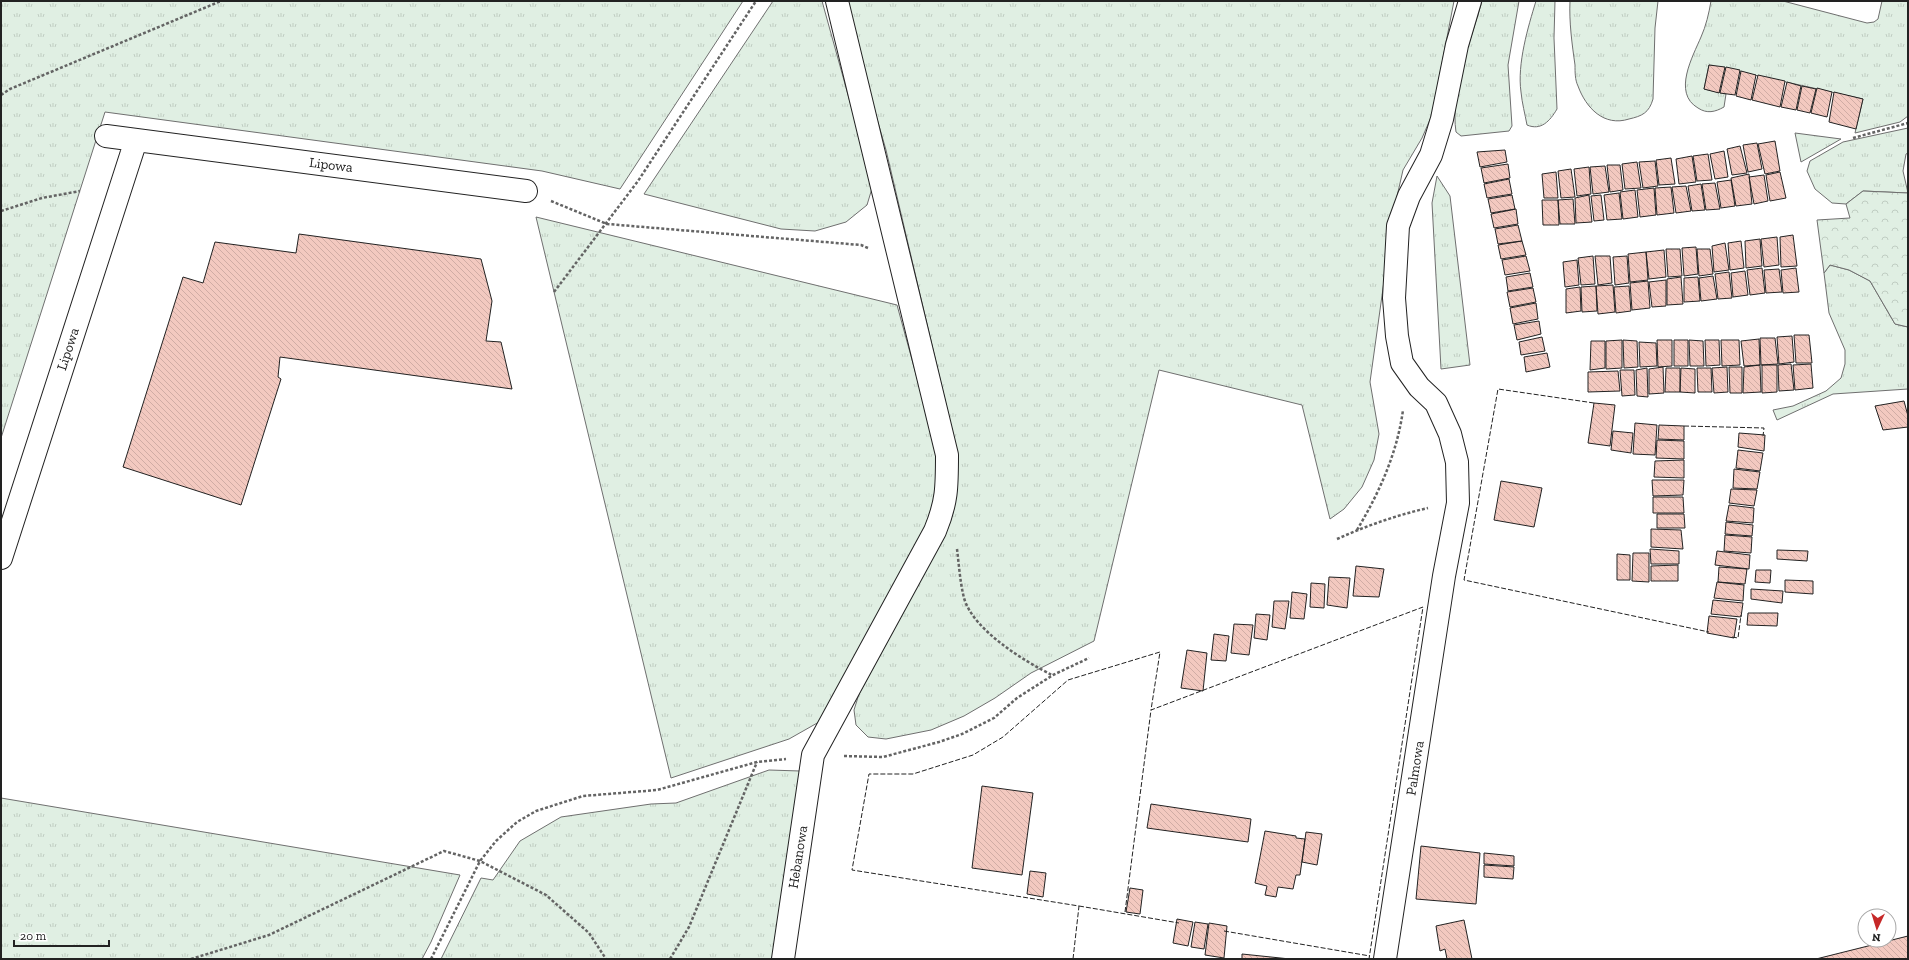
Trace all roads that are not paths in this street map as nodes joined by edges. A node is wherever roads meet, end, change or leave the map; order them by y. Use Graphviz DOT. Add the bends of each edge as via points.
graph roads {
  1 [pos="837,1"];
  2 [pos="1470,1"];
  3 [pos="106,136"];
  4 [pos="136,140"];
  5 [pos="526,191"];
  6 [pos="1,558"];
  7 [pos="783,959"];
  8 [pos="1385,959"];
  1 -- 7 [label="street, Hebanowa" via="946,456 947,484 944,509 934,531 813,755"];
  2 -- 8 [label="street, Palmowa" via="1433,148 1409,196 1398,226 1394,298 1402,363 1419,387 1436,403 1450,434 1456,462 1458,503 1444,576"];
  3 -- 4 [label="street, Lipowa"];
  4 -- 5 [label="street, Lipowa"];
  4 -- 6 [label="street, Lipowa"];
}
